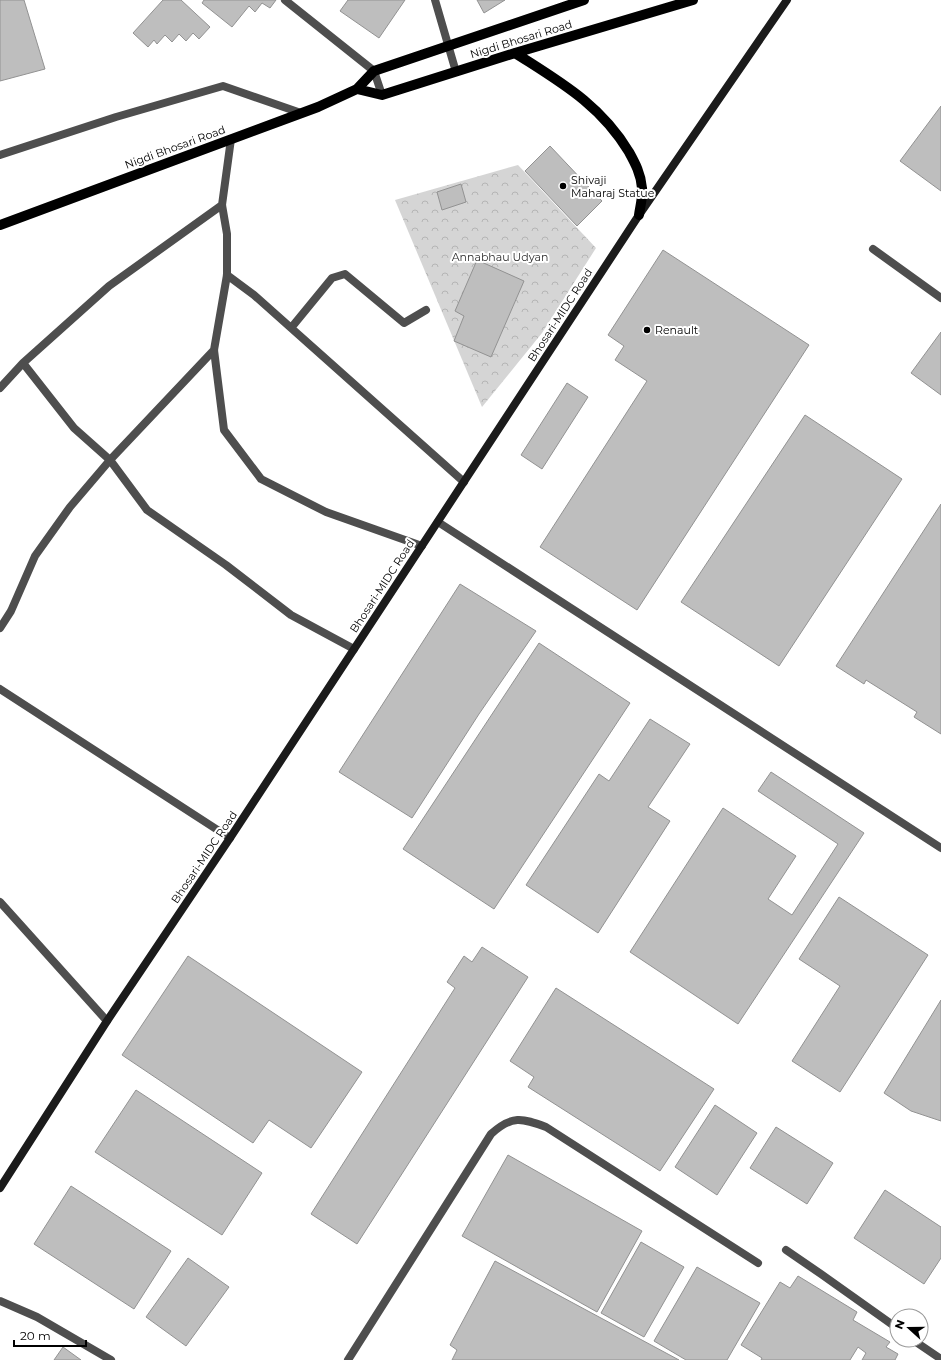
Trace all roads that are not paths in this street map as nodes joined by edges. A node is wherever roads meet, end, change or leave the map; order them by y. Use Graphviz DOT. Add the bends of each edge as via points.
graph roads {
  1 [pos="285,0"];
  2 [pos="435,0"];
  3 [pos="584,0"];
  4 [pos="693,0"];
  5 [pos="787,0"];
  6 [pos="448,46"];
  7 [pos="515,53"];
  8 [pos="374,71"];
  9 [pos="456,72"];
  10 [pos="357,89"];
  11 [pos="382,95"];
  12 [pos="302,113"];
  13 [pos="231,139"];
  14 [pos="0,155"];
  15 [pos="222,205"];
  16 [pos="639,215"];
  17 [pos="0,225"];
  18 [pos="873,249"];
  19 [pos="227,275"];
  20 [pos="941,298"];
  21 [pos="426,310"];
  22 [pos="291,328"];
  23 [pos="214,350"];
  24 [pos="23,363"];
  25 [pos="0,388"];
  26 [pos="110,460"];
  27 [pos="464,482"];
  28 [pos="438,522"];
  29 [pos="422,546"];
  30 [pos="0,628"];
  31 [pos="354,649"];
  32 [pos="0,689"];
  33 [pos="230,838"];
  34 [pos="941,848"];
  35 [pos="0,902"];
  36 [pos="108,1021"];
  37 [pos="0,1188"];
  38 [pos="786,1250"];
  39 [pos="758,1263"];
  40 [pos="0,1301"];
  41 [pos="889,1322"];
  42 [pos="925,1348"];
  43 [pos="941,1359"];
  44 [pos="111,1360"];
  45 [pos="348,1360"];
  1 -- 8 [label="street"];
  2 -- 6 [label="street"];
  3 -- 6 [label="main road, Nigdi Bhosari Road"];
  4 -- 7 [label="main road, Nigdi Bhosari Road"];
  5 -- 16 [label="street, Bhosari-MIDC Road"];
  6 -- 8 [label="main road, Nigdi Bhosari Road"];
  6 -- 9 [label="street"];
  7 -- 9 [label="main road, Nigdi Bhosari Road"];
  7 -- 16 [label="main road" via="573,91 607,120 640,175 643,190"];
  8 -- 10 [label="main road, Nigdi Bhosari Road"];
  8 -- 11 [label="street"];
  9 -- 11 [label="main road, Nigdi Bhosari Road"];
  10 -- 11 [label="main road"];
  10 -- 12 [label="main road, Nigdi Bhosari Road"];
  12 -- 13 [label="main road, Nigdi Bhosari Road"];
  12 -- 14 [label="street" via="223,86 116,117"];
  13 -- 15 [label="street"];
  13 -- 17 [label="main road, Nigdi Bhosari Road"];
  15 -- 19 [label="street" via="227,234"];
  15 -- 24 [label="street" via="109,286"];
  16 -- 27 [label="street, Bhosari-MIDC Road"];
  18 -- 20 [label="street"];
  19 -- 22 [label="street"];
  19 -- 23 [label="street"];
  21 -- 22 [label="street" via="404,323 345,274 332,278"];
  22 -- 27 [label="street"];
  23 -- 26 [label="street"];
  23 -- 29 [label="street" via="224,430 261,479 326,512"];
  24 -- 25 [label="street"];
  24 -- 26 [label="street" via="74,428"];
  26 -- 30 [label="street" via="70,507 35,556 11,610"];
  26 -- 31 [label="street" via="147,510 292,615"];
  27 -- 28 [label="street, Bhosari-MIDC Road"];
  28 -- 29 [label="street, Bhosari-MIDC Road"];
  28 -- 34 [label="street"];
  29 -- 31 [label="street, Bhosari-MIDC Road"];
  31 -- 33 [label="street, Bhosari-MIDC Road"];
  32 -- 33 [label="street"];
  33 -- 36 [label="street, Bhosari-MIDC Road"];
  35 -- 36 [label="street"];
  36 -- 37 [label="street, Bhosari-MIDC Road"];
  38 -- 41 [label="street"];
  39 -- 45 [label="street" via="546,1127 528,1120 509,1121 491,1134"];
  40 -- 44 [label="street" via="37,1317"];
  42 -- 43 [label="street"];
}
